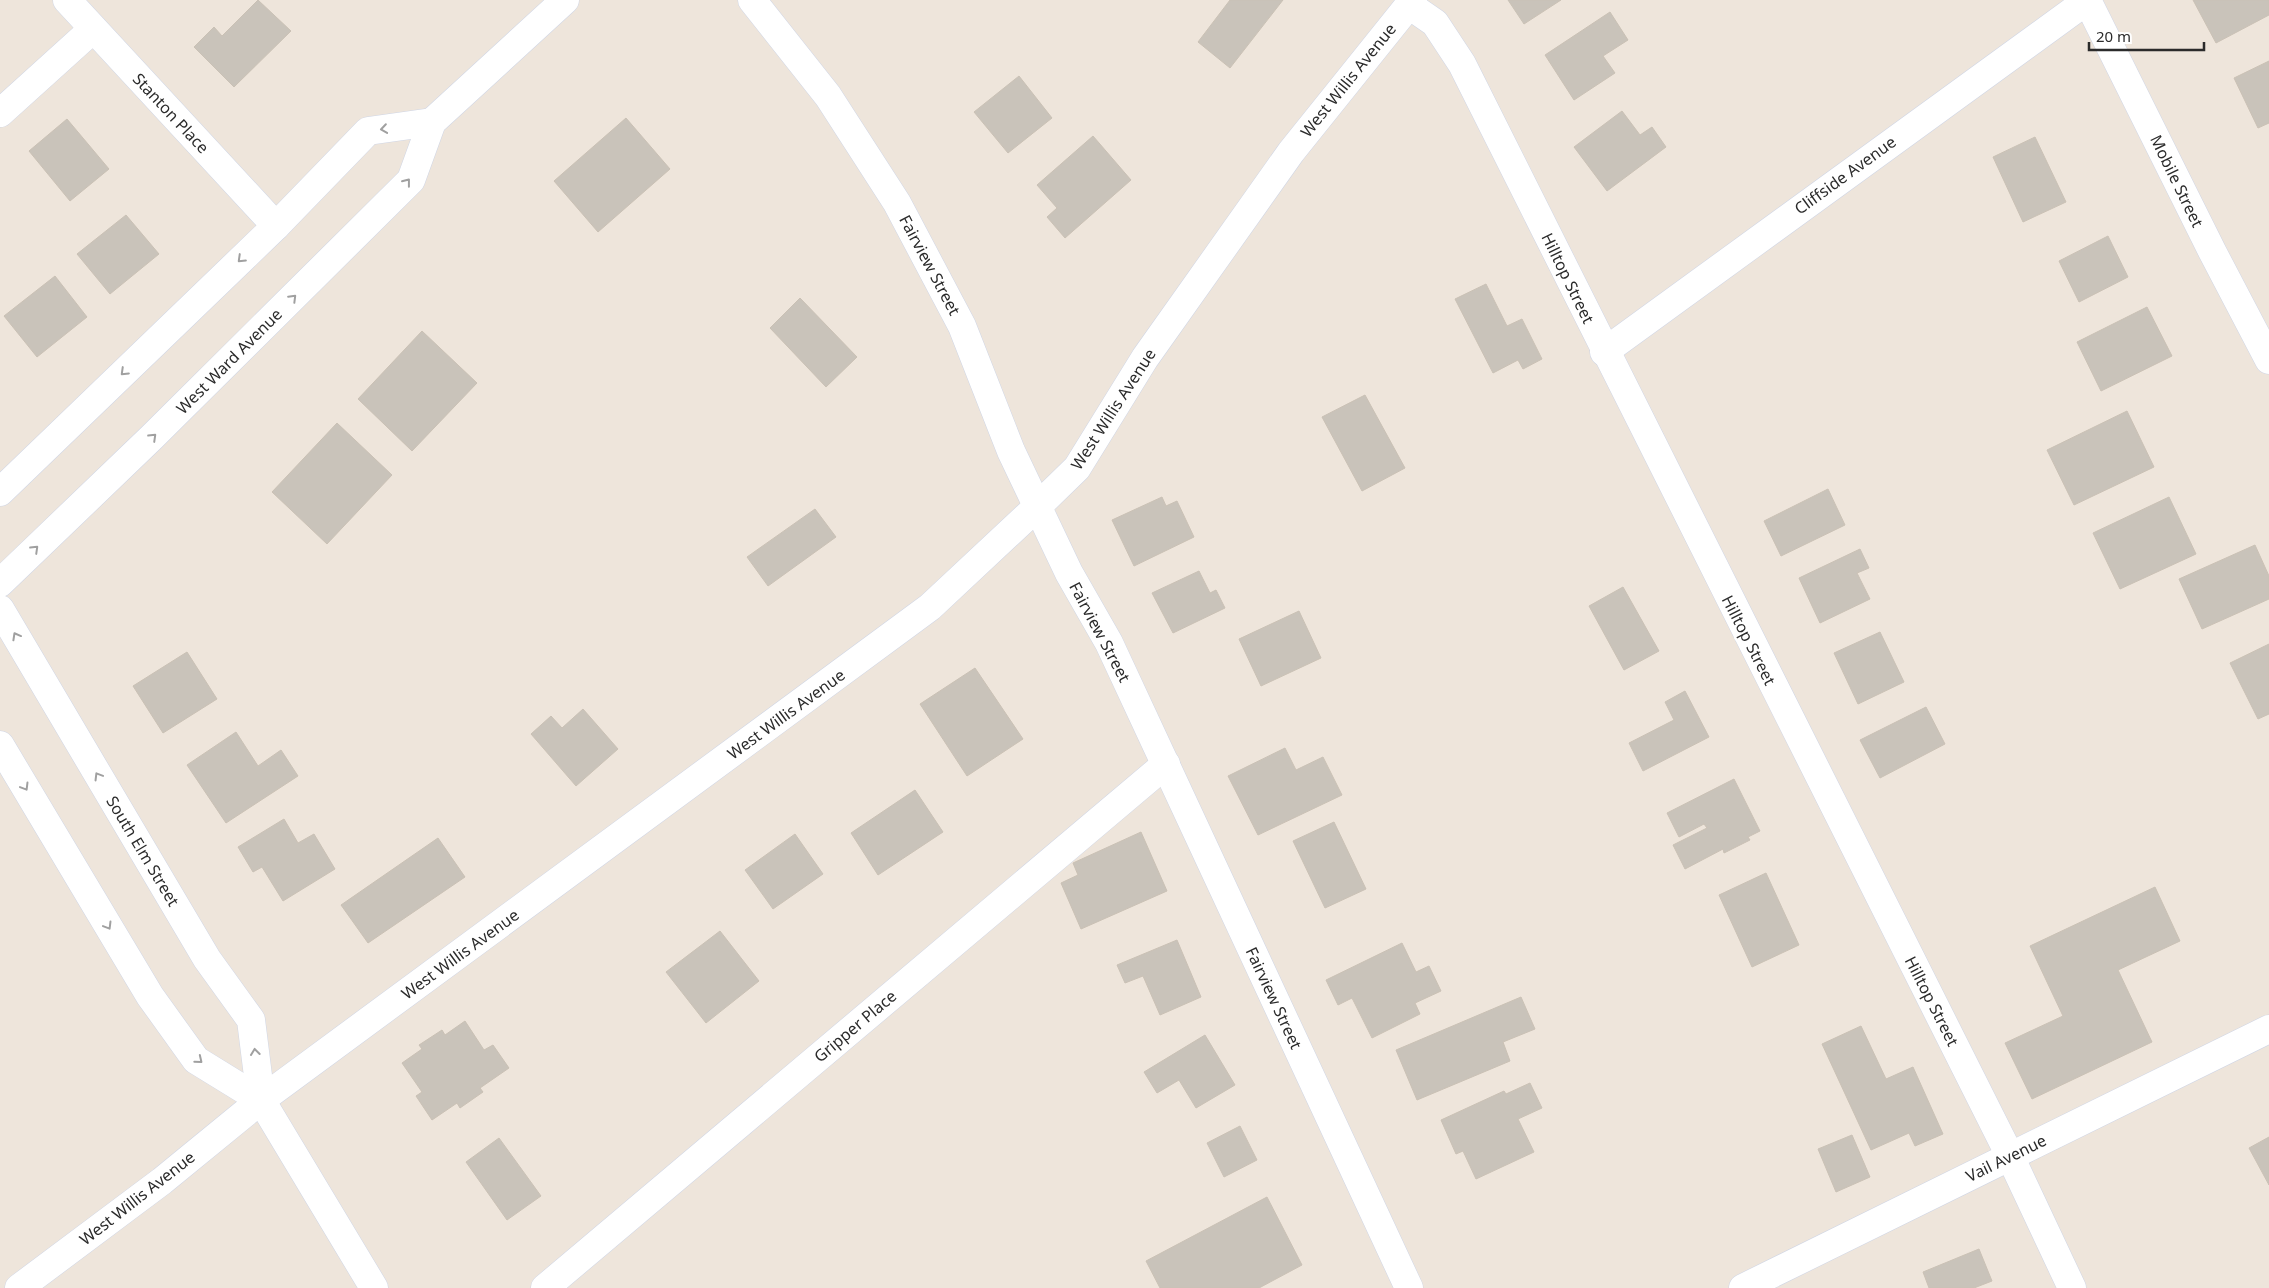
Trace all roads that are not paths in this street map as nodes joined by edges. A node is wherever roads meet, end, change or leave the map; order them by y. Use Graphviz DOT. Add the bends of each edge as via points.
graph roads {
  1 [pos="67,0"];
  2 [pos="565,0"];
  3 [pos="752,0"];
  4 [pos="2088,0"];
  5 [pos="1411,2"];
  6 [pos="93,29"];
  7 [pos="0,113"];
  8 [pos="432,122"];
  9 [pos="276,226"];
  10 [pos="1604,352"];
  11 [pos="2269,360"];
  12 [pos="0,492"];
  13 [pos="1038,506"];
  14 [pos="0,583"];
  15 [pos="0,609"];
  16 [pos="0,745"];
  17 [pos="1166,764"];
  18 [pos="2269,1028"];
  19 [pos="261,1100"];
  20 [pos="2010,1156"];
  21 [pos="19,1288"];
  22 [pos="374,1288"];
  23 [pos="545,1288"];
  24 [pos="1409,1288"];
  25 [pos="1743,1288"];
  26 [pos="2072,1288"];
  1 -- 6 [label="street, Stanton Place"];
  2 -- 8 [label="street, West Ward Avenue"];
  3 -- 13 [label="street, Fairview Street" via="828,96 897,203 962,326 1011,451"];
  4 -- 10 [label="street, Cliffside Avenue"];
  4 -- 11 [label="street, Mobile Street"];
  5 -- 10 [label="street, Hilltop Street" via="1435,23 1462,64"];
  5 -- 13 [label="street, West Willis Avenue" via="1291,152 1146,358 1077,468"];
  6 -- 7 [label="street"];
  6 -- 9 [label="street, Stanton Place"];
  8 -- 9 [label="street, one-way" via="368,132"];
  14 -- 8 [label="street, West Ward Avenue, one-way" via="411,180"];
  9 -- 12 [label="street, one-way"];
  10 -- 20 [label="street, Hilltop Street"];
  13 -- 17 [label="street, Fairview Street" via="1069,574 1110,643"];
  13 -- 19 [label="street, West Willis Avenue" via="930,607"];
  19 -- 15 [label="street, South Elm Street, one-way" via="251,1020 207,959"];
  16 -- 19 [label="street, South Elm Street, one-way" via="150,996 196,1060"];
  17 -- 23 [label="street, Gripper Place"];
  17 -- 24 [label="street, Fairview Street"];
  18 -- 20 [label="street, Vail Avenue"];
  19 -- 21 [label="street, West Willis Avenue" via="162,1181"];
  19 -- 22 [label="street, South Elm Street"];
  20 -- 25 [label="street, Vail Avenue"];
  20 -- 26 [label="street, Hilltop Street"];
}
